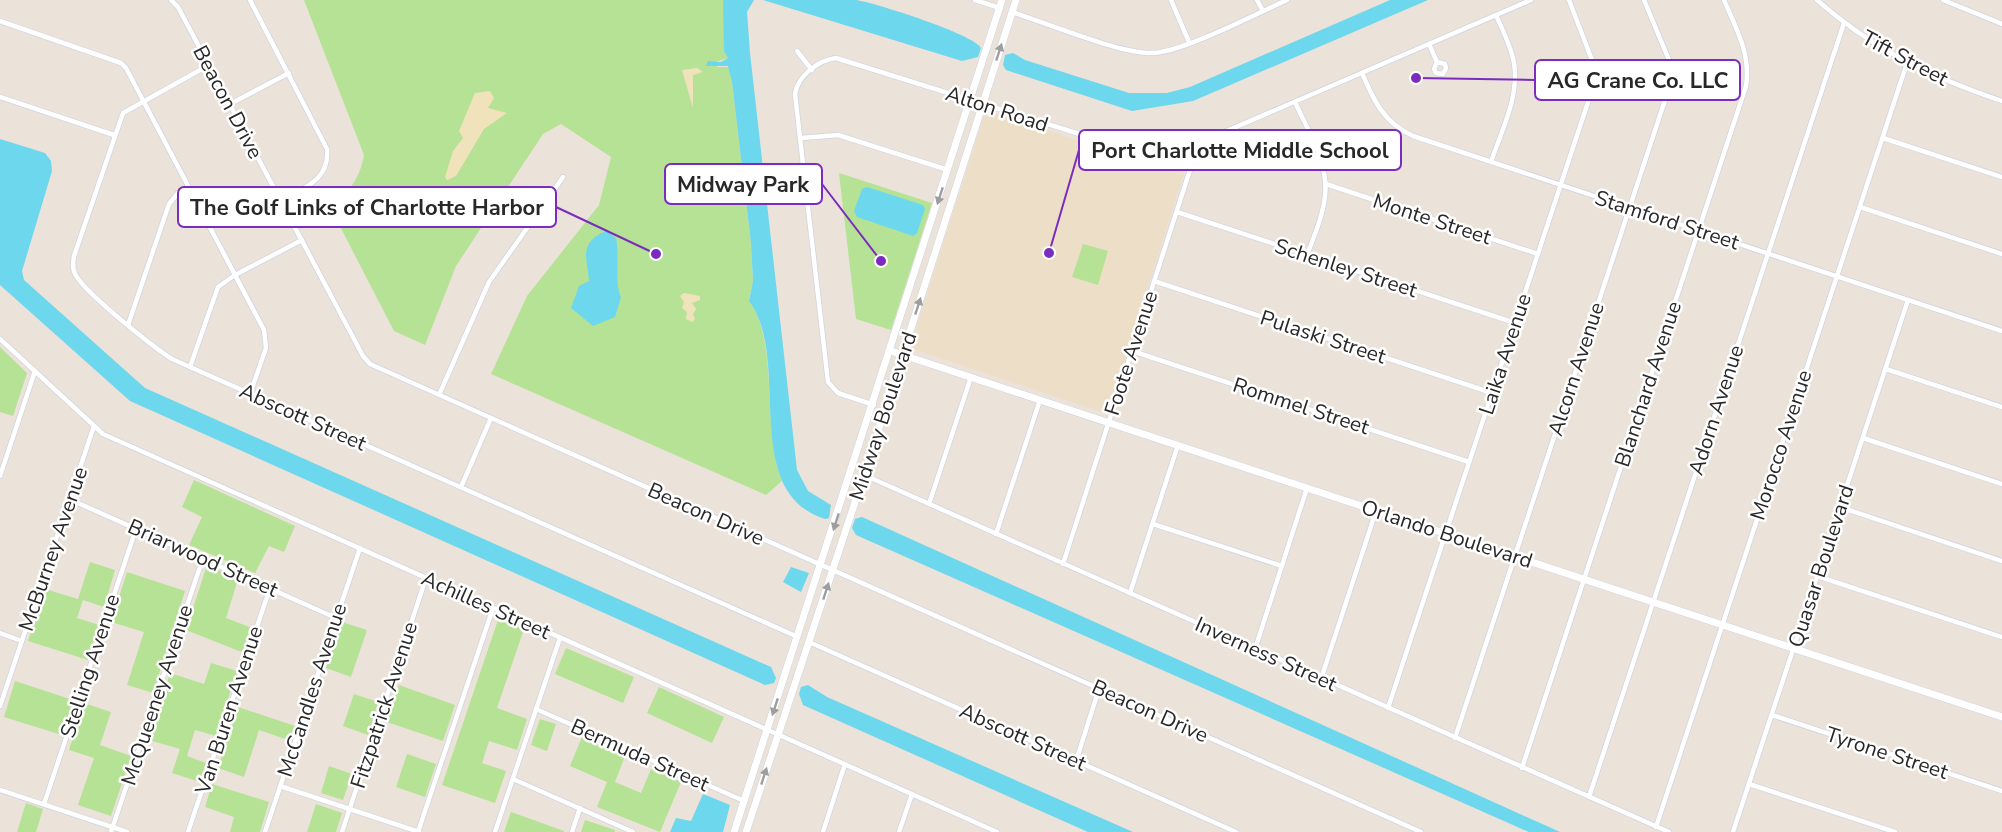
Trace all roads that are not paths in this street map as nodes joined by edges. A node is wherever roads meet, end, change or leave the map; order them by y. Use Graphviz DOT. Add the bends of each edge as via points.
graph roads {
  1 [pos="171,0"];
  2 [pos="250,0"];
  3 [pos="975,0"];
  4 [pos="1016,0"];
  5 [pos="1171,0"];
  6 [pos="1257,0"];
  7 [pos="1287,0"];
  8 [pos="1531,0"];
  9 [pos="1569,0"];
  10 [pos="1644,0"];
  11 [pos="1724,0"];
  12 [pos="1817,0"];
  13 [pos="1943,0"];
  14 [pos="1001,4"];
  15 [pos="1263,11"];
  16 [pos="1012,12"];
  17 [pos="1496,15"];
  18 [pos="0,21"];
  19 [pos="1844,23"];
  20 [pos="2002,24"];
  21 [pos="1190,42"];
  22 [pos="1429,44"];
  23 [pos="797,51"];
  24 [pos="1437,62"];
  25 [pos="1907,63"];
  26 [pos="209,65"];
  27 [pos="812,70"];
  28 [pos="289,73"];
  29 [pos="1362,73"];
  30 [pos="0,98"];
  31 [pos="143,100"];
  32 [pos="970,100"];
  33 [pos="2002,100"];
  34 [pos="1295,102"];
  35 [pos="230,104"];
  36 [pos="982,104"];
  37 [pos="114,135"];
  38 [pos="801,138"];
  39 [pos="1882,138"];
  40 [pos="1199,142"];
  41 [pos="1491,162"];
  42 [pos="948,170"];
  43 [pos="563,177"];
  44 [pos="2002,177"];
  45 [pos="1326,184"];
  46 [pos="1560,185"];
  47 [pos="189,188"];
  48 [pos="281,201"];
  49 [pos="1860,207"];
  50 [pos="1629,208"];
  51 [pos="1177,212"];
  52 [pos="1699,231"];
  53 [pos="302,240"];
  54 [pos="1538,254"];
  55 [pos="1768,254"];
  56 [pos="2002,254"];
  57 [pos="1307,255"];
  58 [pos="235,275"];
  59 [pos="1837,276"];
  60 [pos="1154,281"];
  61 [pos="1908,300"];
  62 [pos="1515,323"];
  63 [pos="128,325"];
  64 [pos="2002,331"];
  65 [pos="0,339"];
  66 [pos="891,351"];
  67 [pos="1132,351"];
  68 [pos="903,355"];
  69 [pos="190,367"];
  70 [pos="1886,369"];
  71 [pos="35,371"];
  72 [pos="971,377"];
  73 [pos="1492,393"];
  74 [pos="250,394"];
  75 [pos="439,395"];
  76 [pos="1040,400"];
  77 [pos="874,405"];
  78 [pos="2002,407"];
  79 [pos="491,418"];
  80 [pos="1109,423"];
  81 [pos="94,426"];
  82 [pos="1863,438"];
  83 [pos="1178,445"];
  84 [pos="1469,462"];
  85 [pos="864,475"];
  86 [pos="0,476"];
  87 [pos="2002,484"];
  88 [pos="461,487"];
  89 [pos="1307,488"];
  90 [pos="69,499"];
  91 [pos="929,504"];
  92 [pos="1840,507"];
  93 [pos="1376,511"];
  94 [pos="1153,524"];
  95 [pos="136,529"];
  96 [pos="1446,533"];
  97 [pos="996,534"];
  98 [pos="360,548"];
  99 [pos="1515,556"];
  100 [pos="203,558"];
  101 [pos="2002,561"];
  102 [pos="1063,564"];
  103 [pos="822,565"];
  104 [pos="1282,566"];
  105 [pos="833,570"];
  106 [pos="1817,576"];
  107 [pos="426,578"];
  108 [pos="1584,579"];
  109 [pos="270,588"];
  110 [pos="1130,593"];
  111 [pos="1653,602"];
  112 [pos="493,608"];
  113 [pos="336,618"];
  114 [pos="1722,624"];
  115 [pos="0,633"];
  116 [pos="798,637"];
  117 [pos="2002,637"];
  118 [pos="560,638"];
  119 [pos="22,641"];
  120 [pos="809,642"];
  121 [pos="1794,648"];
  122 [pos="1254,649"];
  123 [pos="1321,679"];
  124 [pos="1099,689"];
  125 [pos="0,706"];
  126 [pos="1388,708"];
  127 [pos="536,709"];
  128 [pos="1772,715"];
  129 [pos="2002,717"];
  130 [pos="768,730"];
  131 [pos="778,734"];
  132 [pos="1455,738"];
  133 [pos="1076,760"];
  134 [pos="845,764"];
  135 [pos="1522,768"];
  136 [pos="513,778"];
  137 [pos="1749,784"];
  138 [pos="280,786"];
  139 [pos="0,790"];
  140 [pos="2002,791"];
  141 [pos="912,794"];
  142 [pos="1589,797"];
  143 [pos="744,801"];
  144 [pos="44,804"];
  145 [pos="580,808"];
  146 [pos="349,809"];
  147 [pos="978,824"];
  148 [pos="1656,827"];
  149 [pos="112,830"];
  150 [pos="127,832"];
  151 [pos="188,832"];
  152 [pos="265,832"];
  153 [pos="342,832"];
  154 [pos="419,832"];
  155 [pos="495,832"];
  156 [pos="572,832"];
  157 [pos="633,832"];
  158 [pos="734,832"];
  159 [pos="746,832"];
  160 [pos="823,832"];
  161 [pos="899,832"];
  162 [pos="976,832"];
  163 [pos="997,832"];
  164 [pos="1236,832"];
  165 [pos="1422,832"];
  166 [pos="1669,832"];
  167 [pos="1733,832"];
  168 [pos="1895,832"];
  1 -- 26 [label="street, Beacon Drive"];
  2 -- 28 [label="street"];
  3 -- 14 [label="street"];
  4 -- 16 [label="street, Midway Boulevard"];
  5 -- 21 [label="street"];
  6 -- 15 [label="street"];
  7 -- 15 [label="street"];
  8 -- 17 [label="street, Alton Road"];
  9 -- 46 [label="street, Laika Avenue" via="1589,48 1594,73"];
  10 -- 50 [label="street, Alcorn Avenue" via="1665,48 1669,83"];
  11 -- 52 [label="street, Blanchard Avenue" via="1744,49 1747,78"];
  12 -- 19 [label="street, Tift Street"];
  13 -- 20 [label="street"];
  14 -- 32 [label="street, Midway Boulevard"];
  15 -- 21 [label="street"];
  16 -- 21 [label="street" via="1139,52 1158,53"];
  36 -- 16 [label="street, Midway Boulevard, one-way"];
  17 -- 22 [label="street, Alton Road"];
  17 -- 41 [label="street" via="1512,54 1516,78"];
  18 -- 31 [label="street" via="121,63"];
  19 -- 25 [label="street, Tift Street"];
  19 -- 55 [label="street, Adorn Avenue"];
  22 -- 24 [label="street"];
  22 -- 29 [label="street, Alton Road"];
  23 -- 27 [label="street"];
  25 -- 33 [label="street, Tift Street" via="1947,82"];
  25 -- 39 [label="street, Morocco Avenue"];
  26 -- 31 [label="street, Abscott Street"];
  26 -- 35 [label="street, Beacon Drive"];
  27 -- 32 [label="street, Alton Road" via="825,59 836,58"];
  27 -- 38 [label="street" via="797,84 795,94"];
  28 -- 35 [label="street"];
  28 -- 48 [label="street" via="325,141 328,157 317,180"];
  29 -- 34 [label="street, Alton Road"];
  29 -- 41 [label="street, Stamford Street" via="1382,114 1397,128"];
  30 -- 37 [label="street"];
  31 -- 37 [label="street, Abscott Street" via="123,113"];
  31 -- 47 [label="street"];
  32 -- 36 [label="street, Alton Road"];
  32 -- 42 [label="street, Midway Boulevard"];
  34 -- 40 [label="street, Alton Road"];
  34 -- 45 [label="street" via="1321,162"];
  35 -- 48 [label="street, Beacon Drive"];
  36 -- 40 [label="street, Alton Road" via="1121,147 1161,150"];
  68 -- 36 [label="street, Midway Boulevard, one-way"];
  37 -- 63 [label="street, Abscott Street" via="73,265 79,280"];
  38 -- 42 [label="street" via="838,135"];
  38 -- 77 [label="street" via="828,382 838,393"];
  39 -- 44 [label="street"];
  39 -- 49 [label="street, Morocco Avenue"];
  40 -- 51 [label="street, Foote Avenue"];
  41 -- 46 [label="street, Stamford Street"];
  42 -- 66 [label="street, Midway Boulevard, one-way"];
  43 -- 75 [label="street" via="489,282"];
  45 -- 54 [label="street, Monte Street"];
  45 -- 57 [label="street" via="1324,205"];
  46 -- 50 [label="street, Stamford Street"];
  46 -- 54 [label="street, Laika Avenue"];
  47 -- 58 [label="street"];
  47 -- 63 [label="street" via="170,204"];
  48 -- 53 [label="street, Beacon Drive"];
  49 -- 56 [label="street"];
  49 -- 59 [label="street, Morocco Avenue"];
  50 -- 52 [label="street, Stamford Street"];
  50 -- 99 [label="street, Alcorn Avenue"];
  51 -- 57 [label="street, Schenley Street"];
  51 -- 60 [label="street, Foote Avenue"];
  52 -- 55 [label="street, Stamford Street"];
  52 -- 108 [label="street, Blanchard Avenue"];
  53 -- 58 [label="street"];
  53 -- 75 [label="street, Beacon Drive" via="370,364"];
  54 -- 62 [label="street, Laika Avenue"];
  55 -- 59 [label="street, Stamford Street"];
  55 -- 111 [label="street, Adorn Avenue"];
  57 -- 62 [label="street, Schenley Street"];
  58 -- 69 [label="street" via="218,287"];
  58 -- 74 [label="street" via="267,338"];
  59 -- 61 [label="street, Stamford Street"];
  59 -- 114 [label="street, Morocco Avenue"];
  60 -- 67 [label="street, Foote Avenue"];
  60 -- 73 [label="street, Pulaski Street"];
  61 -- 64 [label="street, Stamford Street"];
  61 -- 70 [label="street, Quasar Boulevard"];
  62 -- 73 [label="street, Laika Avenue"];
  63 -- 69 [label="street, Abscott Street" via="158,350"];
  65 -- 71 [label="street, Achilles Street"];
  66 -- 68 [label="street, Orlando Boulevard"];
  66 -- 77 [label="street, Midway Boulevard"];
  67 -- 80 [label="street, Foote Avenue"];
  67 -- 84 [label="street, Rommel Street"];
  68 -- 72 [label="street, Orlando Boulevard"];
  68 -- 85 [label="street, Midway Boulevard"];
  69 -- 74 [label="street, Abscott Street"];
  70 -- 78 [label="street"];
  70 -- 82 [label="street, Quasar Boulevard"];
  71 -- 81 [label="street, Achilles Street"];
  71 -- 86 [label="street"];
  72 -- 76 [label="street, Orlando Boulevard"];
  72 -- 91 [label="street"];
  73 -- 84 [label="street, Laika Avenue"];
  74 -- 88 [label="street, Abscott Street"];
  75 -- 79 [label="street, Beacon Drive"];
  76 -- 80 [label="street, Orlando Boulevard"];
  76 -- 97 [label="street"];
  77 -- 103 [label="street, Midway Boulevard, one-way"];
  79 -- 88 [label="street"];
  79 -- 103 [label="street, Beacon Drive"];
  80 -- 83 [label="street, Orlando Boulevard"];
  80 -- 102 [label="street, Foote Avenue"];
  81 -- 90 [label="street, McBurney Avenue"];
  81 -- 98 [label="street, Achilles Street" via="103,434"];
  82 -- 87 [label="street"];
  82 -- 92 [label="street, Quasar Boulevard"];
  83 -- 89 [label="street, Orlando Boulevard"];
  83 -- 94 [label="street"];
  84 -- 96 [label="street, Laika Avenue"];
  85 -- 91 [label="street, Inverness Street"];
  85 -- 105 [label="street, Midway Boulevard"];
  88 -- 116 [label="street, Abscott Street"];
  89 -- 93 [label="street, Orlando Boulevard"];
  89 -- 104 [label="street"];
  90 -- 95 [label="street, Briarwood Street"];
  90 -- 119 [label="street, McBurney Avenue"];
  91 -- 97 [label="street, Inverness Street"];
  92 -- 101 [label="street"];
  92 -- 106 [label="street, Quasar Boulevard"];
  93 -- 96 [label="street, Orlando Boulevard"];
  93 -- 123 [label="street"];
  94 -- 104 [label="street"];
  94 -- 110 [label="street"];
  95 -- 100 [label="street, Briarwood Street"];
  95 -- 144 [label="street, Stelling Avenue"];
  96 -- 99 [label="street, Orlando Boulevard"];
  96 -- 126 [label="street, Laika Avenue"];
  97 -- 102 [label="street, Inverness Street"];
  98 -- 107 [label="street, Achilles Street"];
  98 -- 113 [label="street, McCandles Avenue"];
  99 -- 108 [label="street, Orlando Boulevard"];
  99 -- 132 [label="street, Alcorn Avenue"];
  100 -- 109 [label="street, Briarwood Street"];
  100 -- 149 [label="street, McQueeney Avenue"];
  102 -- 110 [label="street, Inverness Street"];
  103 -- 105 [label="street, Beacon Drive"];
  103 -- 116 [label="street, Midway Boulevard"];
  104 -- 122 [label="street"];
  120 -- 105 [label="street, Midway Boulevard, one-way"];
  105 -- 124 [label="street, Beacon Drive"];
  106 -- 117 [label="street"];
  106 -- 121 [label="street, Quasar Boulevard"];
  107 -- 112 [label="street, Achilles Street"];
  107 -- 146 [label="street, Fitzpatrick Avenue"];
  108 -- 111 [label="street, Orlando Boulevard"];
  108 -- 135 [label="street, Blanchard Avenue"];
  109 -- 113 [label="street, Briarwood Street"];
  109 -- 151 [label="street, Van Buren Avenue"];
  110 -- 122 [label="street, Inverness Street"];
  111 -- 114 [label="street, Orlando Boulevard"];
  111 -- 142 [label="street, Adorn Avenue"];
  112 -- 118 [label="street, Achilles Street"];
  112 -- 154 [label="street"];
  113 -- 138 [label="street, McCandles Avenue"];
  114 -- 121 [label="street, Orlando Boulevard"];
  114 -- 148 [label="street, Morocco Avenue"];
  115 -- 119 [label="street"];
  116 -- 130 [label="street, Midway Boulevard, one-way"];
  118 -- 127 [label="street"];
  118 -- 130 [label="street, Achilles Street"];
  119 -- 125 [label="street, McBurney Avenue"];
  120 -- 131 [label="street, Midway Boulevard"];
  120 -- 133 [label="street, Abscott Street"];
  121 -- 128 [label="street, Quasar Boulevard"];
  121 -- 129 [label="street, Orlando Boulevard"];
  122 -- 123 [label="street, Inverness Street"];
  123 -- 126 [label="street, Inverness Street"];
  124 -- 133 [label="street"];
  124 -- 165 [label="street, Beacon Drive"];
  126 -- 132 [label="street, Inverness Street"];
  127 -- 136 [label="street"];
  127 -- 143 [label="street, Bermuda Street"];
  128 -- 137 [label="street, Quasar Boulevard"];
  128 -- 140 [label="street, Tyrone Street"];
  130 -- 131 [label="street, Achilles Street"];
  130 -- 143 [label="street, Midway Boulevard"];
  131 -- 134 [label="street, Achilles Street"];
  159 -- 131 [label="street, Midway Boulevard, one-way"];
  132 -- 135 [label="street, Inverness Street"];
  133 -- 164 [label="street, Abscott Street"];
  134 -- 141 [label="street, Achilles Street"];
  134 -- 160 [label="street"];
  135 -- 142 [label="street, Inverness Street"];
  136 -- 145 [label="street"];
  136 -- 155 [label="street"];
  137 -- 167 [label="street, Quasar Boulevard"];
  137 -- 168 [label="street"];
  138 -- 146 [label="street"];
  138 -- 152 [label="street, McCandles Avenue"];
  139 -- 144 [label="street"];
  141 -- 147 [label="street, Achilles Street"];
  141 -- 161 [label="street"];
  142 -- 148 [label="street, Inverness Street"];
  143 -- 158 [label="street, Midway Boulevard"];
  144 -- 149 [label="street"];
  145 -- 156 [label="street"];
  145 -- 157 [label="street"];
  146 -- 153 [label="street, Fitzpatrick Avenue"];
  146 -- 154 [label="street"];
  147 -- 162 [label="street"];
  147 -- 163 [label="street, Achilles Street"];
  148 -- 166 [label="street, Inverness Street"];
  149 -- 150 [label="street"];
}
